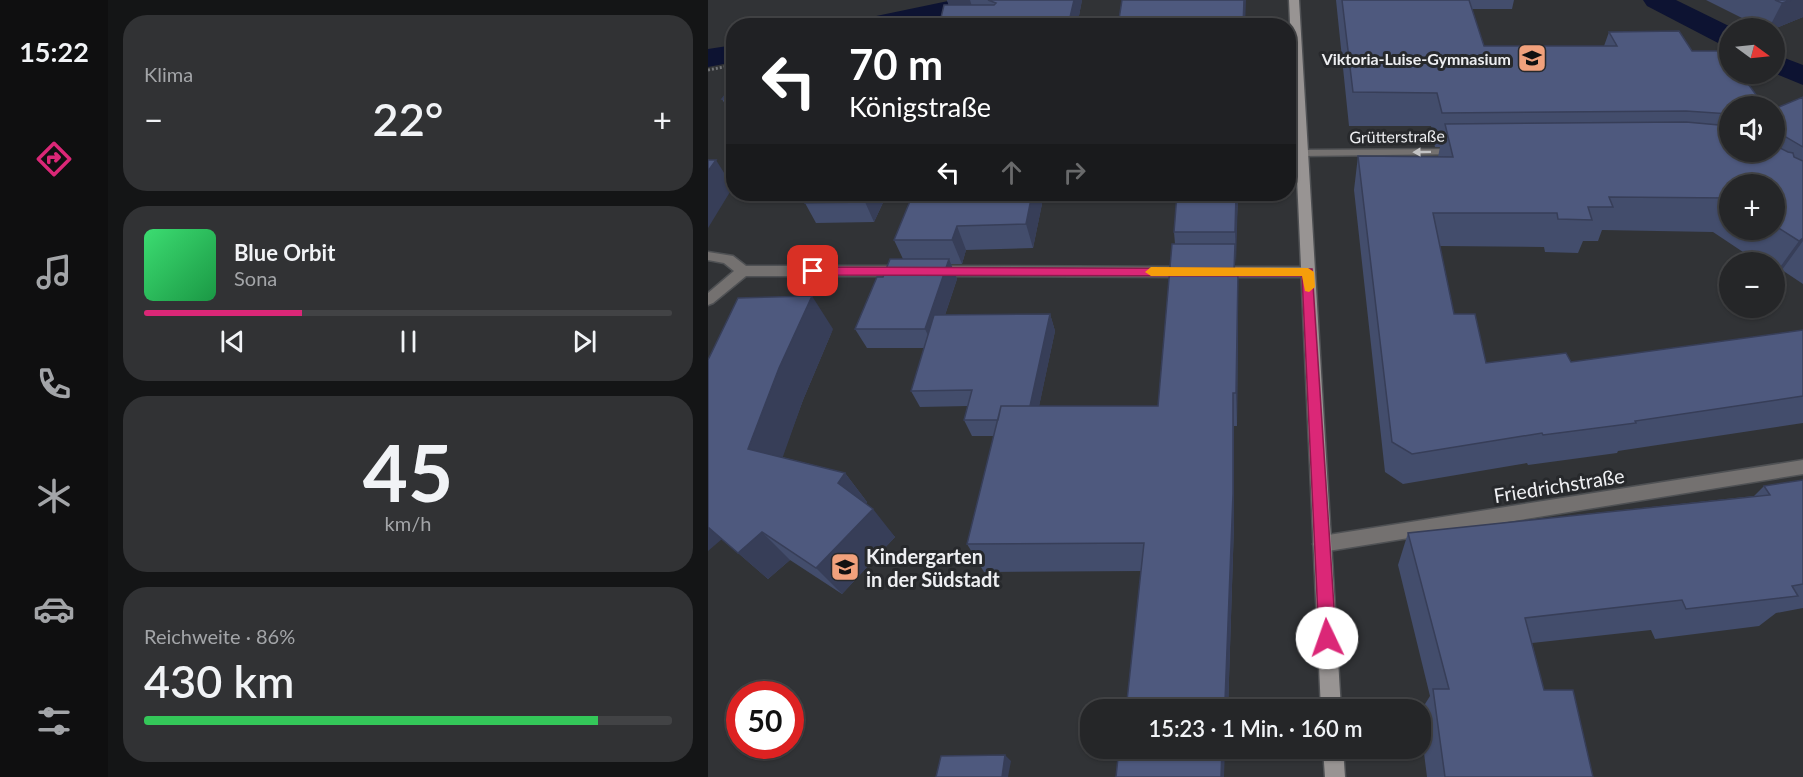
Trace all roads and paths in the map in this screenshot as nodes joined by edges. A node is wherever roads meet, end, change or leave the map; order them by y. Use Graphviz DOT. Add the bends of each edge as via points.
graph roads {
  1 [pos="1294,0"];
  2 [pos="1294,18"];
  3 [pos="726,66"];
  4 [pos="708,70"];
  5 [pos="1296,106"];
  6 [pos="1467,152"];
  7 [pos="1302,153"];
  8 [pos="708,256"];
  9 [pos="743,271"];
  10 [pos="1308,272"];
  11 [pos="708,300"];
  12 [pos="1803,467"];
  13 [pos="1322,544"];
  14 [pos="1330,699"];
  15 [pos="1334,759"];
  16 [pos="1335,777"];
  1 -- 2 [label="main road"];
  3 -- 4 [label="path"];
  5 -- 7 [label="main road"];
  6 -- 7 [label="street, Grütterstraße, one-way"];
  7 -- 10 [label="main road"];
  8 -- 9 [label="street" via="728,259"];
  9 -- 10 [label="street"];
  9 -- 11 [label="street"];
  10 -- 13 [label="main road"];
  12 -- 13 [label="street, Friedrichstraße"];
  13 -- 14 [label="main road"];
  15 -- 16 [label="main road"];
}
